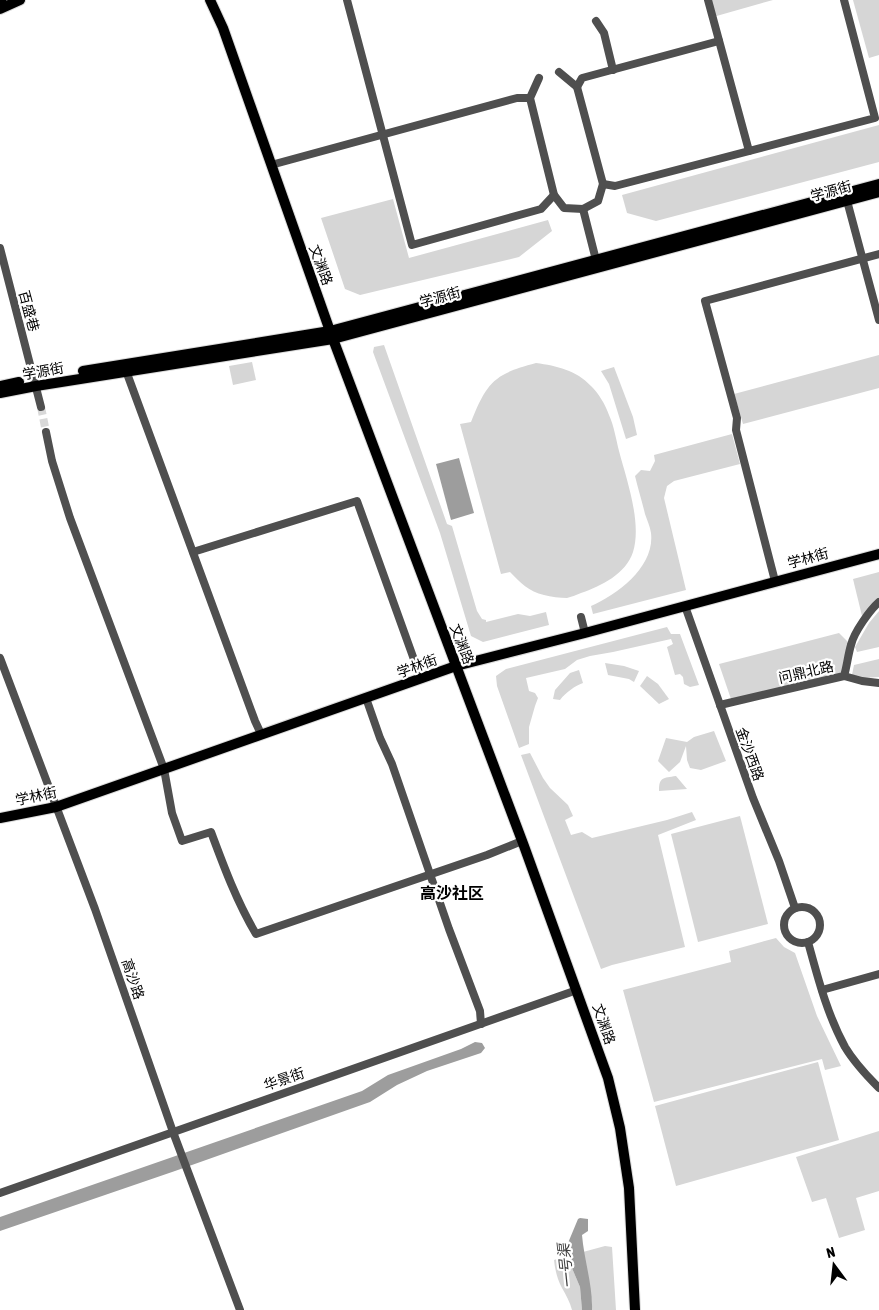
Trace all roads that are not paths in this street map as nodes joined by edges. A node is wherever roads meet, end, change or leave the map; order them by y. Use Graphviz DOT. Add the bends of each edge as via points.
graph roads {
  1 [pos="20,0"];
  2 [pos="210,0"];
  3 [pos="347,0"];
  4 [pos="708,0"];
  5 [pos="844,0"];
  6 [pos="0,9"];
  7 [pos="596,21"];
  8 [pos="719,40"];
  9 [pos="613,70"];
  10 [pos="559,72"];
  11 [pos="538,78"];
  12 [pos="576,87"];
  13 [pos="530,98"];
  14 [pos="383,134"];
  15 [pos="749,150"];
  16 [pos="271,165"];
  17 [pos="602,184"];
  18 [pos="879,184"];
  19 [pos="879,192"];
  20 [pos="554,195"];
  21 [pos="846,197"];
  22 [pos="583,209"];
  23 [pos="0,248"];
  24 [pos="879,254"];
  25 [pos="862,259"];
  26 [pos="596,260"];
  27 [pos="879,320"];
  28 [pos="332,335"];
  29 [pos="125,368"];
  30 [pos="35,383"];
  31 [pos="0,386"];
  32 [pos="0,393"];
  33 [pos="41,407"];
  34 [pos="46,432"];
  35 [pos="193,552"];
  36 [pos="879,554"];
  37 [pos="775,581"];
  38 [pos="879,602"];
  39 [pos="685,606"];
  40 [pos="580,617"];
  41 [pos="585,633"];
  42 [pos="0,658"];
  43 [pos="456,666"];
  44 [pos="844,676"];
  45 [pos="421,679"];
  46 [pos="879,682"];
  47 [pos="366,698"];
  48 [pos="720,705"];
  49 [pos="261,734"];
  50 [pos="164,769"];
  51 [pos="56,807"];
  52 [pos="0,818"];
  53 [pos="522,841"];
  54 [pos="430,874"];
  55 [pos="795,908"];
  56 [pos="808,942"];
  57 [pos="879,974"];
  58 [pos="577,990"];
  59 [pos="822,990"];
  60 [pos="481,1024"];
  61 [pos="879,1088"];
  62 [pos="174,1132"];
  63 [pos="0,1193"];
  64 [pos="240,1310"];
  65 [pos="635,1310"];
  1 -- 6 [label="main road"];
  2 -- 16 [label="main road, 文渊路"];
  3 -- 14 [label="street"];
  4 -- 8 [label="street"];
  5 -- 15 [label="street" via="874,118"];
  7 -- 9 [label="street" via="604,33"];
  8 -- 9 [label="street"];
  8 -- 15 [label="street"];
  9 -- 12 [label="street" via="582,78"];
  10 -- 12 [label="street"];
  11 -- 13 [label="street"];
  12 -- 17 [label="street"];
  13 -- 14 [label="street" via="517,98"];
  13 -- 20 [label="street"];
  14 -- 16 [label="street"];
  14 -- 20 [label="street" via="412,245 541,210"];
  15 -- 17 [label="street" via="615,186"];
  16 -- 28 [label="main road, 文渊路"];
  17 -- 22 [label="street" via="598,201"];
  18 -- 21 [label="main road, 学源街"];
  19 -- 21 [label="main road, 学源街"];
  20 -- 22 [label="street" via="564,208"];
  21 -- 25 [label="street"];
  21 -- 26 [label="main road, 学源街"];
  21 -- 28 [label="main road, 学源街"];
  22 -- 26 [label="street"];
  23 -- 30 [label="street, 百盛巷"];
  24 -- 25 [label="street"];
  25 -- 27 [label="street"];
  25 -- 37 [label="street" via="705,301"];
  26 -- 28 [label="main road, 学源街"];
  28 -- 29 [label="main road, 学源街"];
  28 -- 43 [label="main road, 文渊路"];
  29 -- 30 [label="main road, 学源街"];
  29 -- 35 [label="street"];
  30 -- 31 [label="main road, 学源街"];
  30 -- 32 [label="main road, 学源街"];
  30 -- 33 [label="street, 百盛巷"];
  34 -- 50 [label="street" via="70,518"];
  35 -- 45 [label="street" via="357,501"];
  35 -- 49 [label="street"];
  36 -- 37 [label="main road, 学林街"];
  37 -- 39 [label="main road, 学林街"];
  38 -- 44 [label="street, 问鼎北路" via="855,634"];
  39 -- 41 [label="main road, 学林街"];
  39 -- 48 [label="street, 金沙西路"];
  40 -- 41 [label="street"];
  41 -- 43 [label="main road, 学林街"];
  42 -- 51 [label="street, 高沙路"];
  43 -- 45 [label="main road, 学林街"];
  43 -- 53 [label="main road, 文渊路"];
  44 -- 46 [label="street"];
  44 -- 48 [label="street, 问鼎北路"];
  45 -- 47 [label="main road, 学林街"];
  47 -- 49 [label="main road, 学林街"];
  47 -- 54 [label="street"];
  48 -- 55 [label="street, 金沙西路"];
  49 -- 50 [label="main road, 学林街"];
  50 -- 51 [label="main road, 学林街"];
  50 -- 54 [label="street" via="172,813 182,842 211,832 232,886 256,934"];
  51 -- 52 [label="main road, 学林街"];
  51 -- 62 [label="street, 高沙路"];
  53 -- 54 [label="street"];
  53 -- 58 [label="main road, 文渊路"];
  54 -- 60 [label="street" via="480,1011"];
  55 -- 56 [label="street" via="810,909 818,917 818,932"];
  55 -- 56 [label="street" via="784,918 785,933 797,943"];
  56 -- 59 [label="street"];
  57 -- 59 [label="street"];
  58 -- 60 [label="street, 华景街"];
  58 -- 65 [label="main road, 文渊路" via="608,1078 620,1128 629,1188"];
  59 -- 61 [label="street" via="846,1048"];
  60 -- 62 [label="street, 华景街"];
  62 -- 63 [label="street, 华景街"];
  62 -- 64 [label="street, 高沙路"];
}
